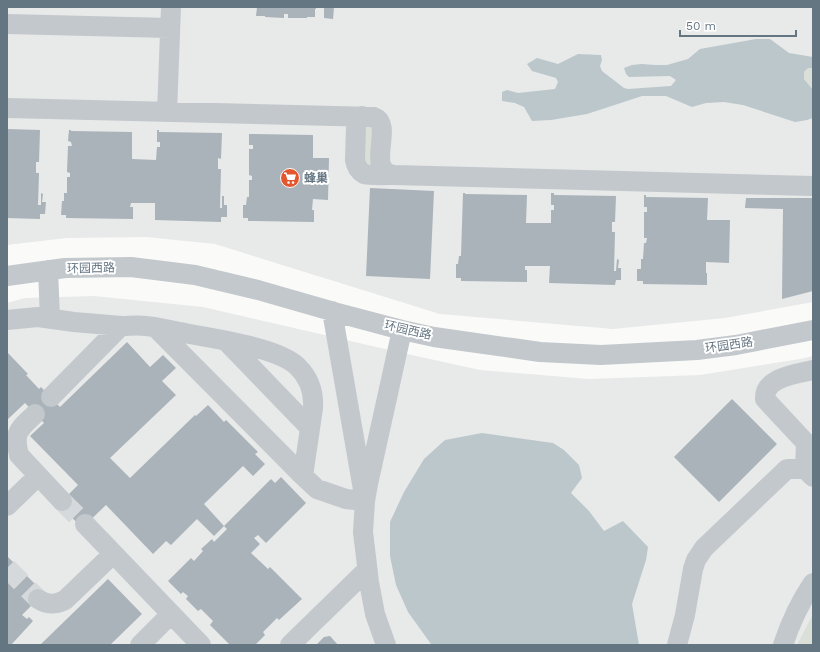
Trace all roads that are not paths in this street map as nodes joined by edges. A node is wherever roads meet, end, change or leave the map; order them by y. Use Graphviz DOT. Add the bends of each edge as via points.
graph roads {
  1 [pos="171,7"];
  2 [pos="7,24"];
  3 [pos="170,28"];
  4 [pos="7,108"];
  5 [pos="167,112"];
  6 [pos="362,116"];
  7 [pos="394,175"];
  8 [pos="813,186"];
  9 [pos="48,270"];
  10 [pos="7,276"];
  11 [pos="332,311"];
  12 [pos="50,318"];
  13 [pos="7,320"];
  14 [pos="121,326"];
  15 [pos="156,328"];
  16 [pos="402,330"];
  17 [pos="813,330"];
  18 [pos="226,341"];
  19 [pos="813,370"];
  20 [pos="51,397"];
  21 [pos="35,414"];
  22 [pos="310,428"];
  23 [pos="809,473"];
  24 [pos="38,476"];
  25 [pos="303,476"];
  26 [pos="62,500"];
  27 [pos="365,501"];
  28 [pos="7,506"];
  29 [pos="85,524"];
  30 [pos="113,554"];
  31 [pos="368,570"];
  32 [pos="813,583"];
  33 [pos="38,599"];
  34 [pos="171,614"];
  35 [pos="140,645"];
  36 [pos="201,645"];
  37 [pos="290,645"];
  38 [pos="386,645"];
  39 [pos="677,645"];
  40 [pos="783,645"];
  1 -- 3 [label="street"];
  2 -- 3 [label="street"];
  3 -- 5 [label="street"];
  4 -- 5 [label="street"];
  5 -- 6 [label="street"];
  6 -- 7 [label="street" via="378,118 382,124 381,166 385,172"];
  6 -- 7 [label="street" via="356,126 356,166 363,173"];
  7 -- 8 [label="street"];
  9 -- 10 [label="street, 环园西路"];
  9 -- 11 [label="street, 环园西路" via="131,267 196,274"];
  9 -- 12 [label="street"];
  11 -- 16 [label="street, 环园西路"];
  11 -- 27 [label="street"];
  12 -- 13 [label="street"];
  12 -- 14 [label="street"];
  14 -- 15 [label="street"];
  14 -- 20 [label="street"];
  15 -- 18 [label="street"];
  15 -- 25 [label="street"];
  16 -- 17 [label="street, 环园西路" via="540,352 601,354 698,350"];
  16 -- 27 [label="street"];
  18 -- 22 [label="street"];
  18 -- 22 [label="street" via="268,352 297,366 309,382 314,399"];
  19 -- 23 [label="street" via="776,381 765,395 765,399 806,443"];
  21 -- 24 [label="street" via="18,431 16,445 18,455"];
  22 -- 25 [label="street"];
  23 -- 39 [label="street" via="787,469 704,548 693,569"];
  24 -- 26 [label="street"];
  24 -- 28 [label="street"];
  25 -- 27 [label="street" via="317,489 346,499"];
  27 -- 31 [label="street" via="363,532"];
  29 -- 30 [label="street"];
  30 -- 33 [label="street" via="65,600 48,604"];
  30 -- 34 [label="street"];
  31 -- 37 [label="street"];
  31 -- 38 [label="street" via="375,614"];
  32 -- 40 [label="street"];
  34 -- 35 [label="street"];
  34 -- 36 [label="street"];
}
